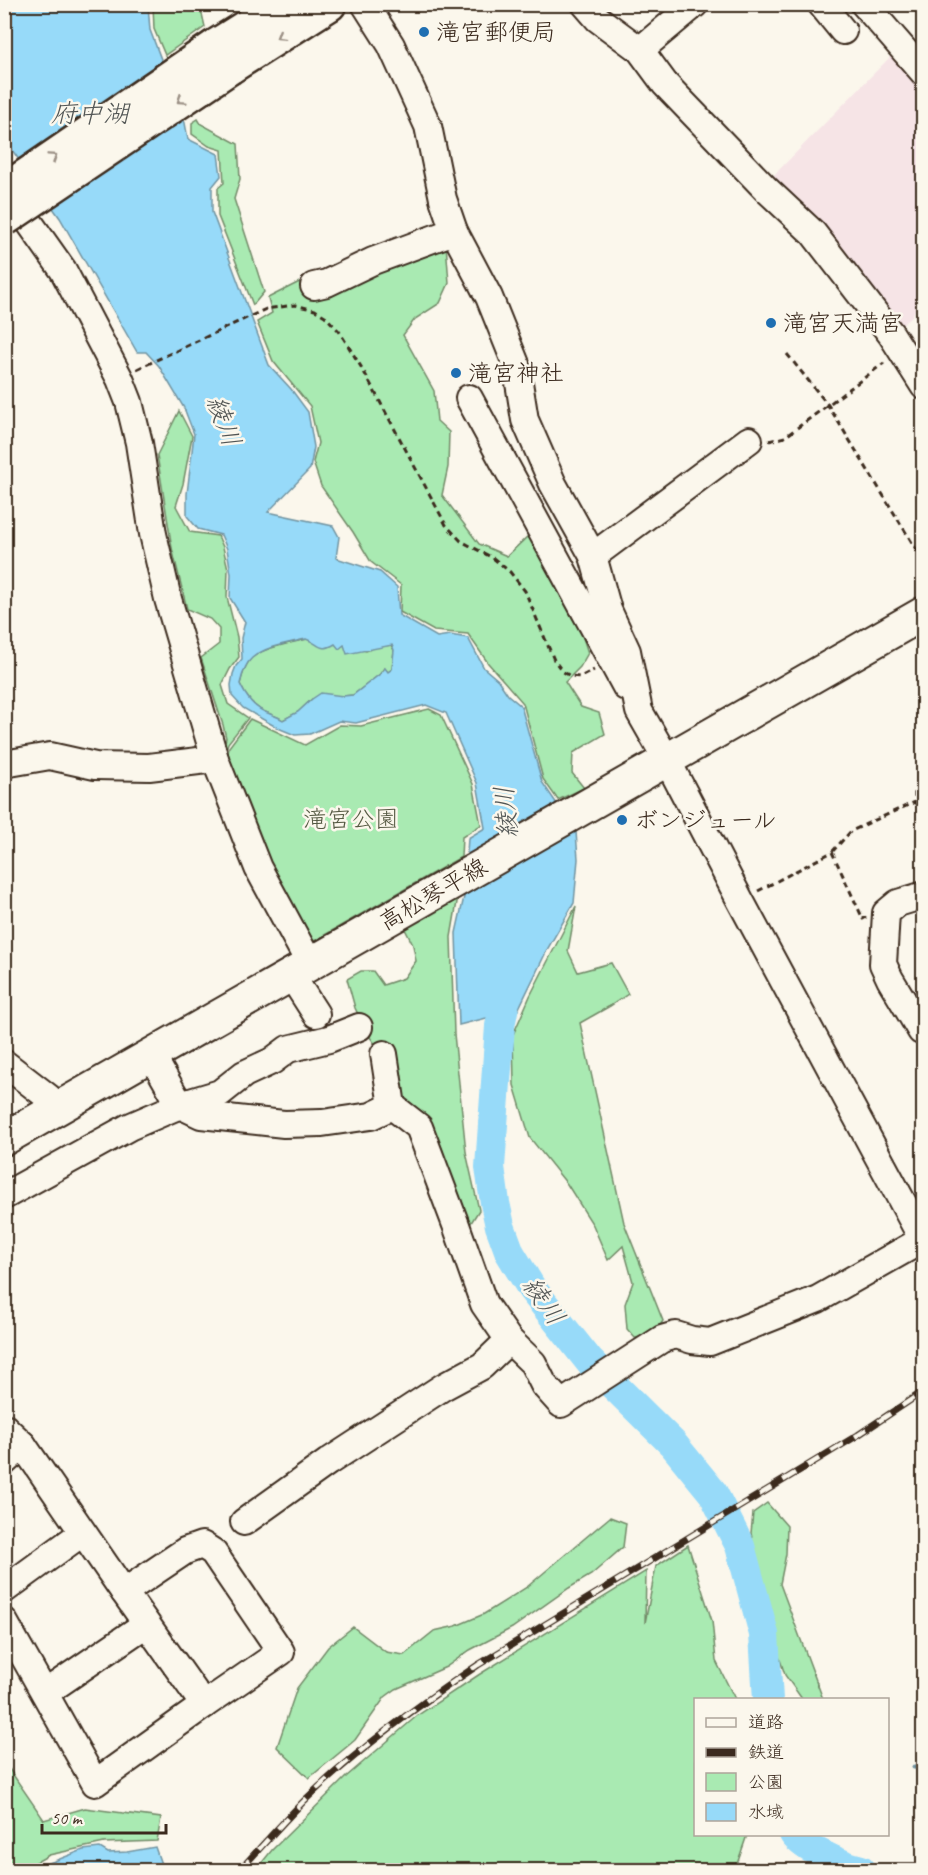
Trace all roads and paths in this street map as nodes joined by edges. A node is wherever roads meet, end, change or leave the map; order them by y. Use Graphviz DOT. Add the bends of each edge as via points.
graph roads {
  1 [pos="283,4"];
  2 [pos="329,4"];
  3 [pos="364,4"];
  4 [pos="585,4"];
  5 [pos="695,4"];
  6 [pos="855,4"];
  7 [pos="864,4"];
  8 [pos="833,19"];
  9 [pos="640,50"];
  10 [pos="223,57"];
  11 [pos="924,73"];
  12 [pos="4,189"];
  13 [pos="4,219"];
  14 [pos="454,231"];
  15 [pos="307,293"];
  16 [pos="296,305"];
  17 [pos="787,354"];
  18 [pos="892,357"];
  19 [pos="144,365"];
  20 [pos="924,386"];
  21 [pos="469,398"];
  22 [pos="828,405"];
  23 [pos="774,439"];
  24 [pos="749,440"];
  25 [pos="593,556"];
  26 [pos="924,562"];
  27 [pos="924,613"];
  28 [pos="612,662"];
  29 [pos="639,711"];
  30 [pos="215,759"];
  31 [pos="667,760"];
  32 [pos="4,764"];
  33 [pos="924,784"];
  34 [pos="915,802"];
  35 [pos="924,819"];
  36 [pos="832,852"];
  37 [pos="924,895"];
  38 [pos="740,900"];
  39 [pos="891,909"];
  40 [pos="300,970"];
  41 [pos="316,1014"];
  42 [pos="359,1027"];
  43 [pos="921,1031"];
  44 [pos="384,1054"];
  45 [pos="152,1056"];
  46 [pos="4,1063"];
  47 [pos="180,1105"];
  48 [pos="392,1106"];
  49 [pos="58,1108"];
  50 [pos="4,1139"];
  51 [pos="4,1196"];
  52 [pos="923,1241"];
  53 [pos="508,1340"];
  54 [pos="4,1427"];
  55 [pos="23,1445"];
  56 [pos="4,1462"];
  57 [pos="244,1522"];
  58 [pos="82,1533"];
  59 [pos="4,1590"];
  60 [pos="124,1592"];
  61 [pos="4,1621"];
  62 [pos="146,1624"];
  63 [pos="45,1693"];
  64 [pos="204,1705"];
  1 -- 10 [label="highway"];
  2 -- 10 [label="highway, one-way"];
  3 -- 14 [label="street" via="392,45 428,126"];
  4 -- 9 [label="street" via="598,19"];
  5 -- 9 [label="street"];
  6 -- 8 [label="street"];
  7 -- 11 [label="street"];
  9 -- 20 [label="street" via="665,84 765,189 813,233 891,334"];
  12 -- 10 [label="highway, one-way, bridge"];
  10 -- 13 [label="highway, one-way, bridge"];
  12 -- 30 [label="street" via="63,270 129,402 168,599"];
  14 -- 15 [label="street" via="373,261"];
  14 -- 25 [label="street" via="489,297 516,364 525,420 553,484"];
  15 -- 16 [label="path"];
  16 -- 19 [label="path" via="266,309"];
  16 -- 28 [label="path" via="325,316 339,331 446,525 460,541 510,572 525,591 554,660 562,670 580,677"];
  17 -- 22 [label="path"];
  18 -- 22 [label="path"];
  21 -- 28 [label="street"];
  22 -- 23 [label="path" via="785,437"];
  22 -- 26 [label="path"];
  24 -- 25 [label="street"];
  25 -- 29 [label="street" via="608,609 627,651"];
  27 -- 31 [label="main road, 高松琴平線"];
  28 -- 29 [label="street"];
  29 -- 31 [label="street"];
  30 -- 32 [label="street" via="149,767 95,766 50,756"];
  30 -- 40 [label="street"];
  31 -- 38 [label="street"];
  31 -- 40 [label="main road, 高松琴平線"];
  33 -- 34 [label="path" via="915,793"];
  34 -- 35 [label="path"];
  34 -- 36 [label="path" via="851,831"];
  36 -- 38 [label="path"];
  36 -- 39 [label="path" via="863,919"];
  37 -- 39 [label="street"];
  38 -- 52 [label="street"];
  39 -- 43 [label="street" via="886,913 883,964"];
  40 -- 41 [label="street"];
  40 -- 45 [label="main road, 高松琴平線"];
  42 -- 47 [label="street" via="288,1049 220,1093"];
  44 -- 48 [label="street"];
  45 -- 47 [label="street"];
  45 -- 49 [label="main road, 高松琴平線"];
  46 -- 49 [label="street"];
  47 -- 48 [label="street" via="201,1116 284,1124 371,1116"];
  47 -- 51 [label="street" via="129,1127"];
  48 -- 53 [label="street" via="419,1127 484,1304"];
  49 -- 50 [label="main road, 高松琴平線"];
  52 -- 53 [label="street" via="818,1299 710,1342 676,1335 662,1339 561,1404 544,1385 533,1363"];
  53 -- 57 [label="street" via="482,1366 442,1387 337,1455"];
  54 -- 55 [label="street"];
  55 -- 56 [label="street"];
  55 -- 58 [label="street"];
  58 -- 59 [label="street"];
  58 -- 60 [label="street"];
  60 -- 62 [label="street"];
  60 -- 64 [label="street" via="185,1551 202,1545 213,1552 281,1652"];
  61 -- 63 [label="street"];
  62 -- 63 [label="street"];
  62 -- 64 [label="street"];
  63 -- 64 [label="street" via="95,1783"];
}
